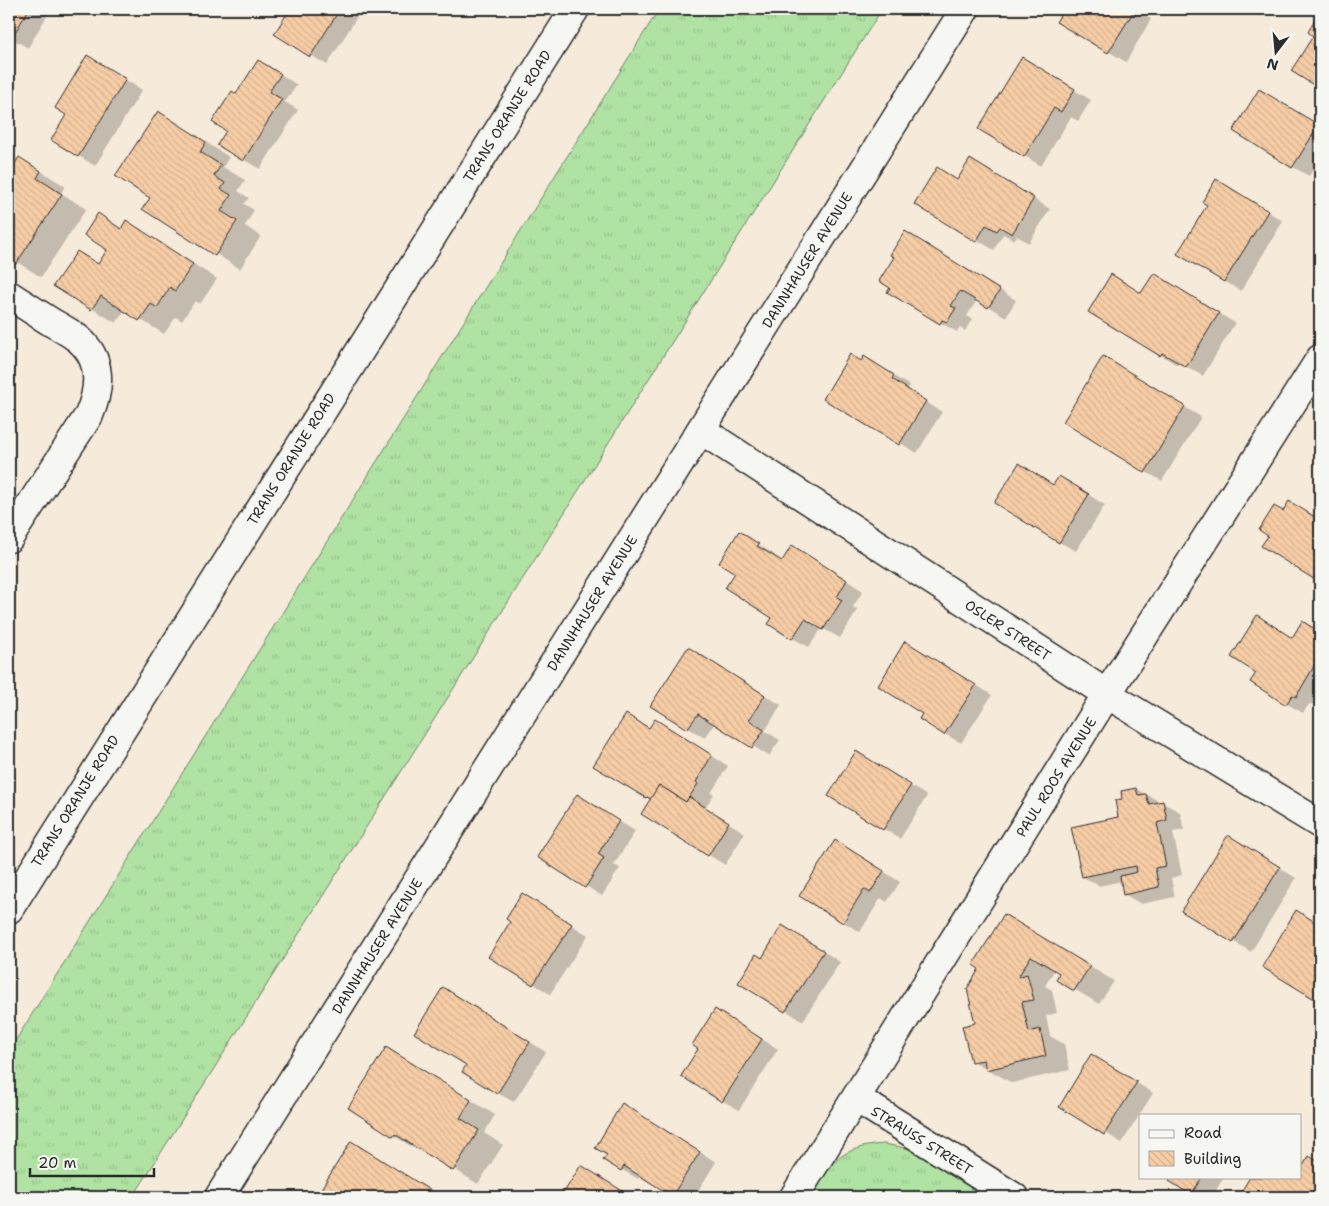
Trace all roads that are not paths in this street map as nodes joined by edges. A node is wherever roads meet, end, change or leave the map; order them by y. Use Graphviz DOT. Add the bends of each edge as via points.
graph roads {
  1 [pos="575,9"];
  2 [pos="965,9"];
  3 [pos="9,295"];
  4 [pos="1320,359"];
  5 [pos="700,430"];
  6 [pos="9,538"];
  7 [pos="1108,694"];
  8 [pos="1320,824"];
  9 [pos="9,909"];
  10 [pos="856,1098"];
  11 [pos="219,1197"];
  12 [pos="794,1197"];
  13 [pos="1014,1197"];
  1 -- 9 [label="street, TRANS ORANJE ROAD"];
  2 -- 5 [label="street, DANNHAUSER AVENUE"];
  3 -- 6 [label="street" via="78,339 89,351 98,382 96,399 88,415"];
  4 -- 7 [label="street, PAUL ROOS AVENUE"];
  5 -- 7 [label="street, OSLER STREET"];
  5 -- 11 [label="street, DANNHAUSER AVENUE"];
  7 -- 8 [label="street, OSLER STREET"];
  7 -- 10 [label="street, PAUL ROOS AVENUE"];
  10 -- 12 [label="street, PAUL ROOS AVENUE"];
  10 -- 13 [label="street, STRAUSS STREET"];
}
